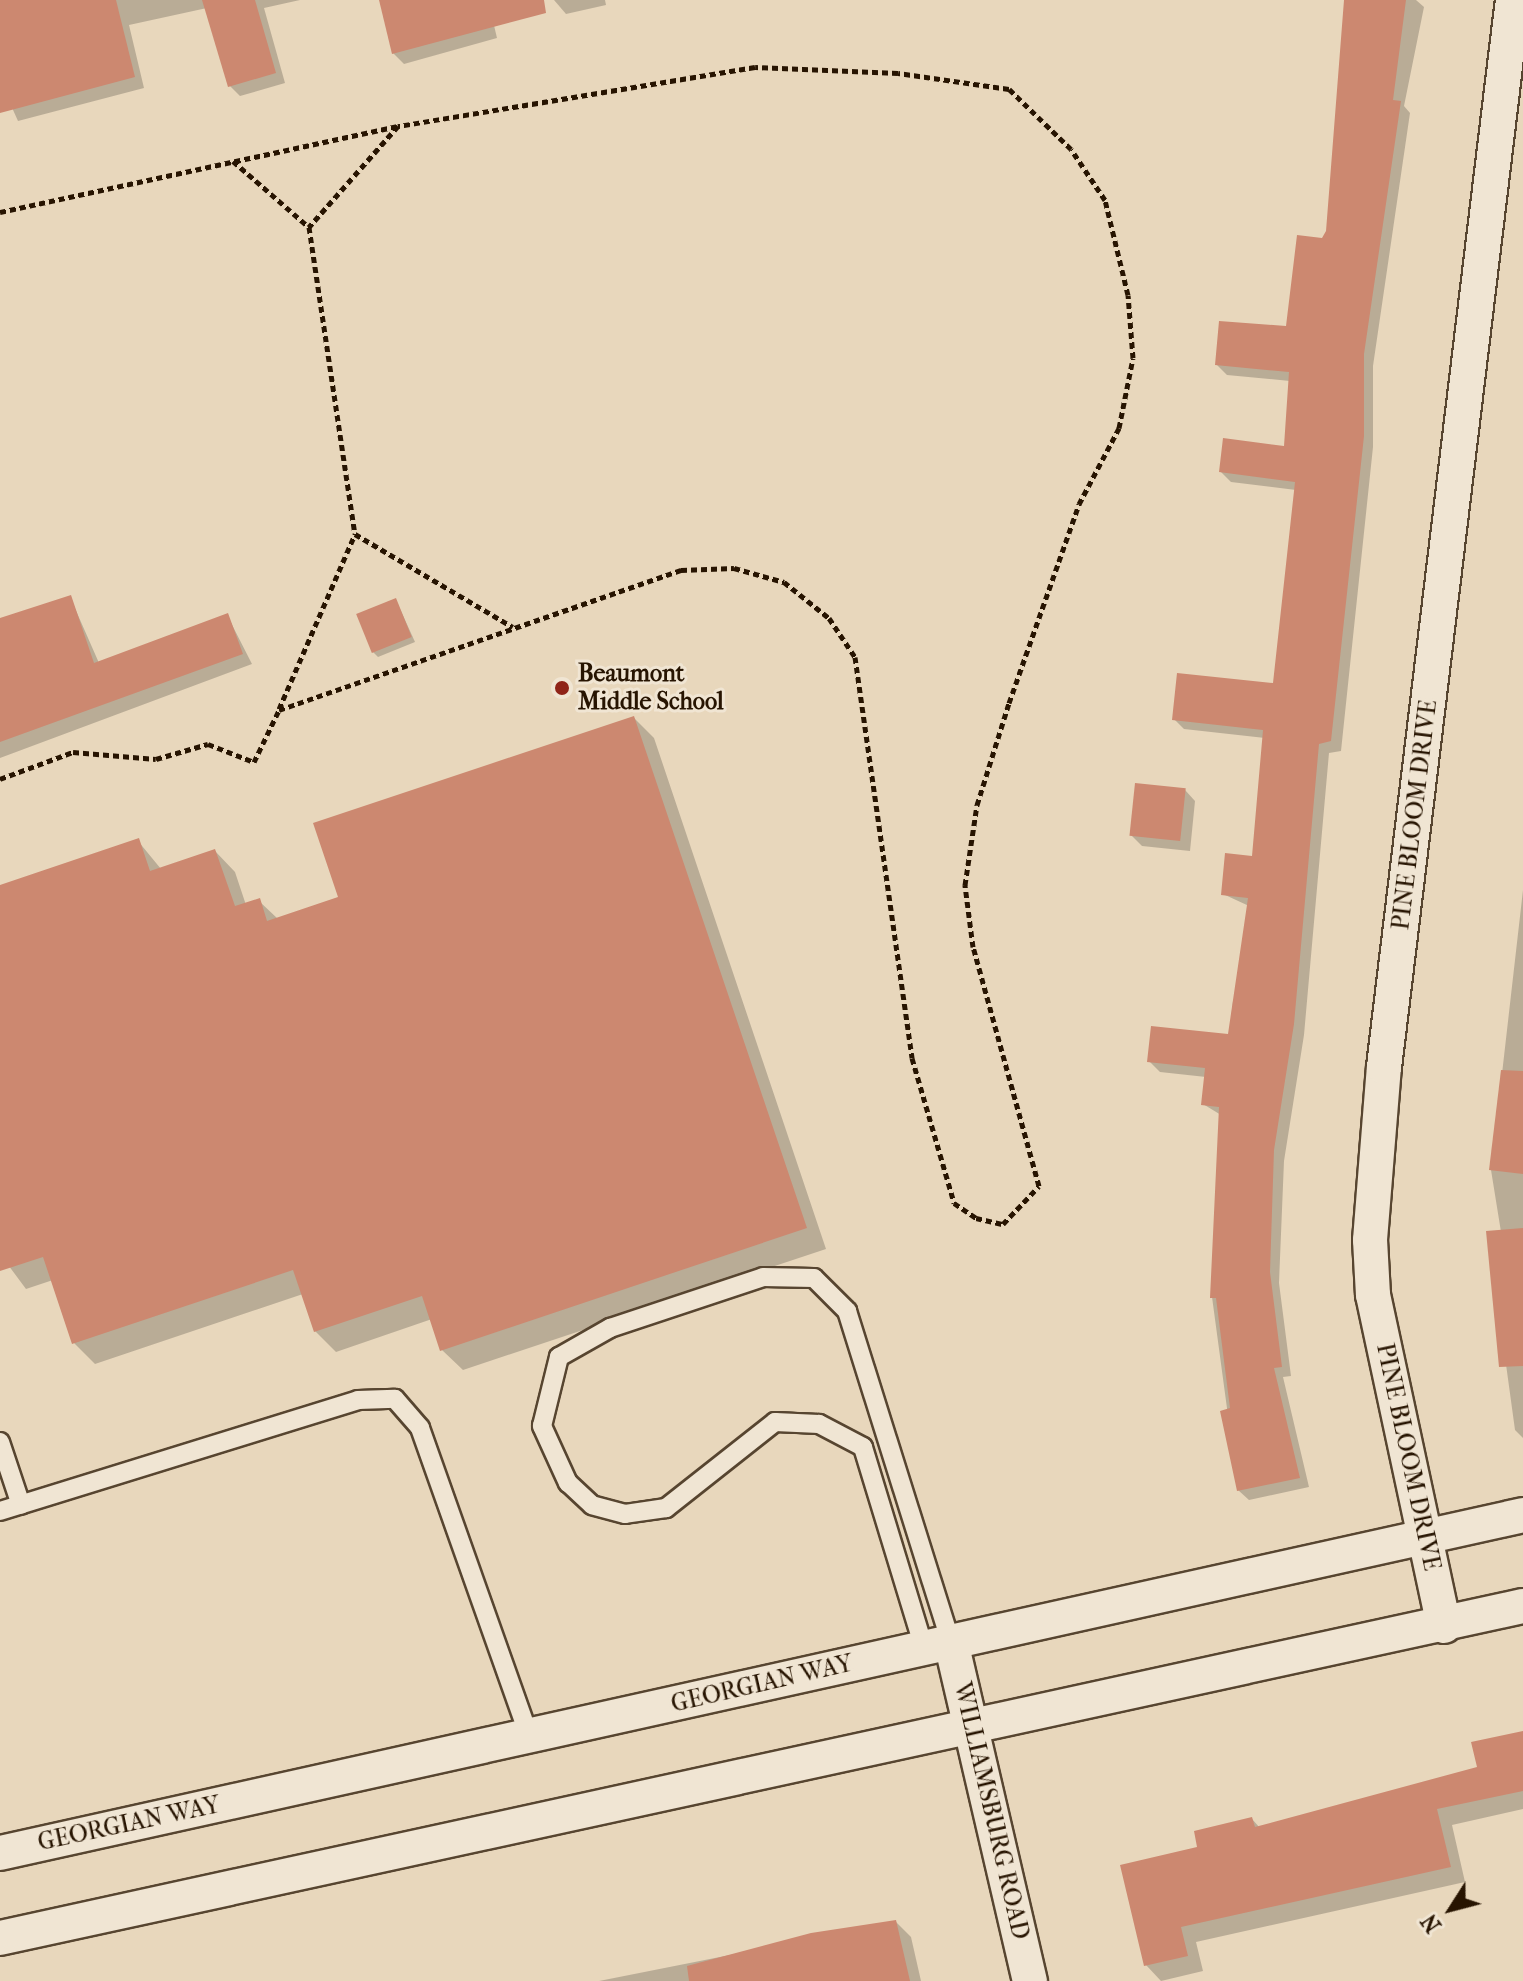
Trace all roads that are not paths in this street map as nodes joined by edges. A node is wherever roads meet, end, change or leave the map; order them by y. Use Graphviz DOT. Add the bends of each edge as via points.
graph roads {
  1 [pos="1513,0"];
  2 [pos="0,1442"];
  3 [pos="21,1505"];
  4 [pos="0,1511"];
  5 [pos="1523,1515"];
  6 [pos="1424,1534"];
  7 [pos="1523,1606"];
  8 [pos="1444,1626"];
  9 [pos="938,1645"];
  10 [pos="972,1726"];
  11 [pos="529,1736"];
  12 [pos="0,1853"];
  13 [pos="0,1938"];
  14 [pos="1030,1981"];
  1 -- 6 [label="street, PINE BLOOM DRIVE" via="1386,1051 1370,1240 1373,1295"];
  2 -- 3 [label="lane"];
  3 -- 4 [label="lane"];
  3 -- 11 [label="lane" via="358,1400 395,1399 420,1428"];
  5 -- 6 [label="street, GEORGIAN WAY"];
  6 -- 8 [label="street, PINE BLOOM DRIVE"];
  6 -- 9 [label="street, GEORGIAN WAY"];
  7 -- 8 [label="street"];
  8 -- 10 [label="street"];
  9 -- 9 [label="lane" via="847,1311 814,1278 763,1277 610,1328 559,1357 542,1426 568,1483 592,1505 625,1514 666,1508 775,1422 819,1424 863,1447"];
  9 -- 10 [label="street, WILLIAMSBURG ROAD"];
  9 -- 11 [label="street, GEORGIAN WAY"];
  10 -- 13 [label="street"];
  10 -- 14 [label="street, WILLIAMSBURG ROAD"];
  11 -- 12 [label="street, GEORGIAN WAY"];
}
